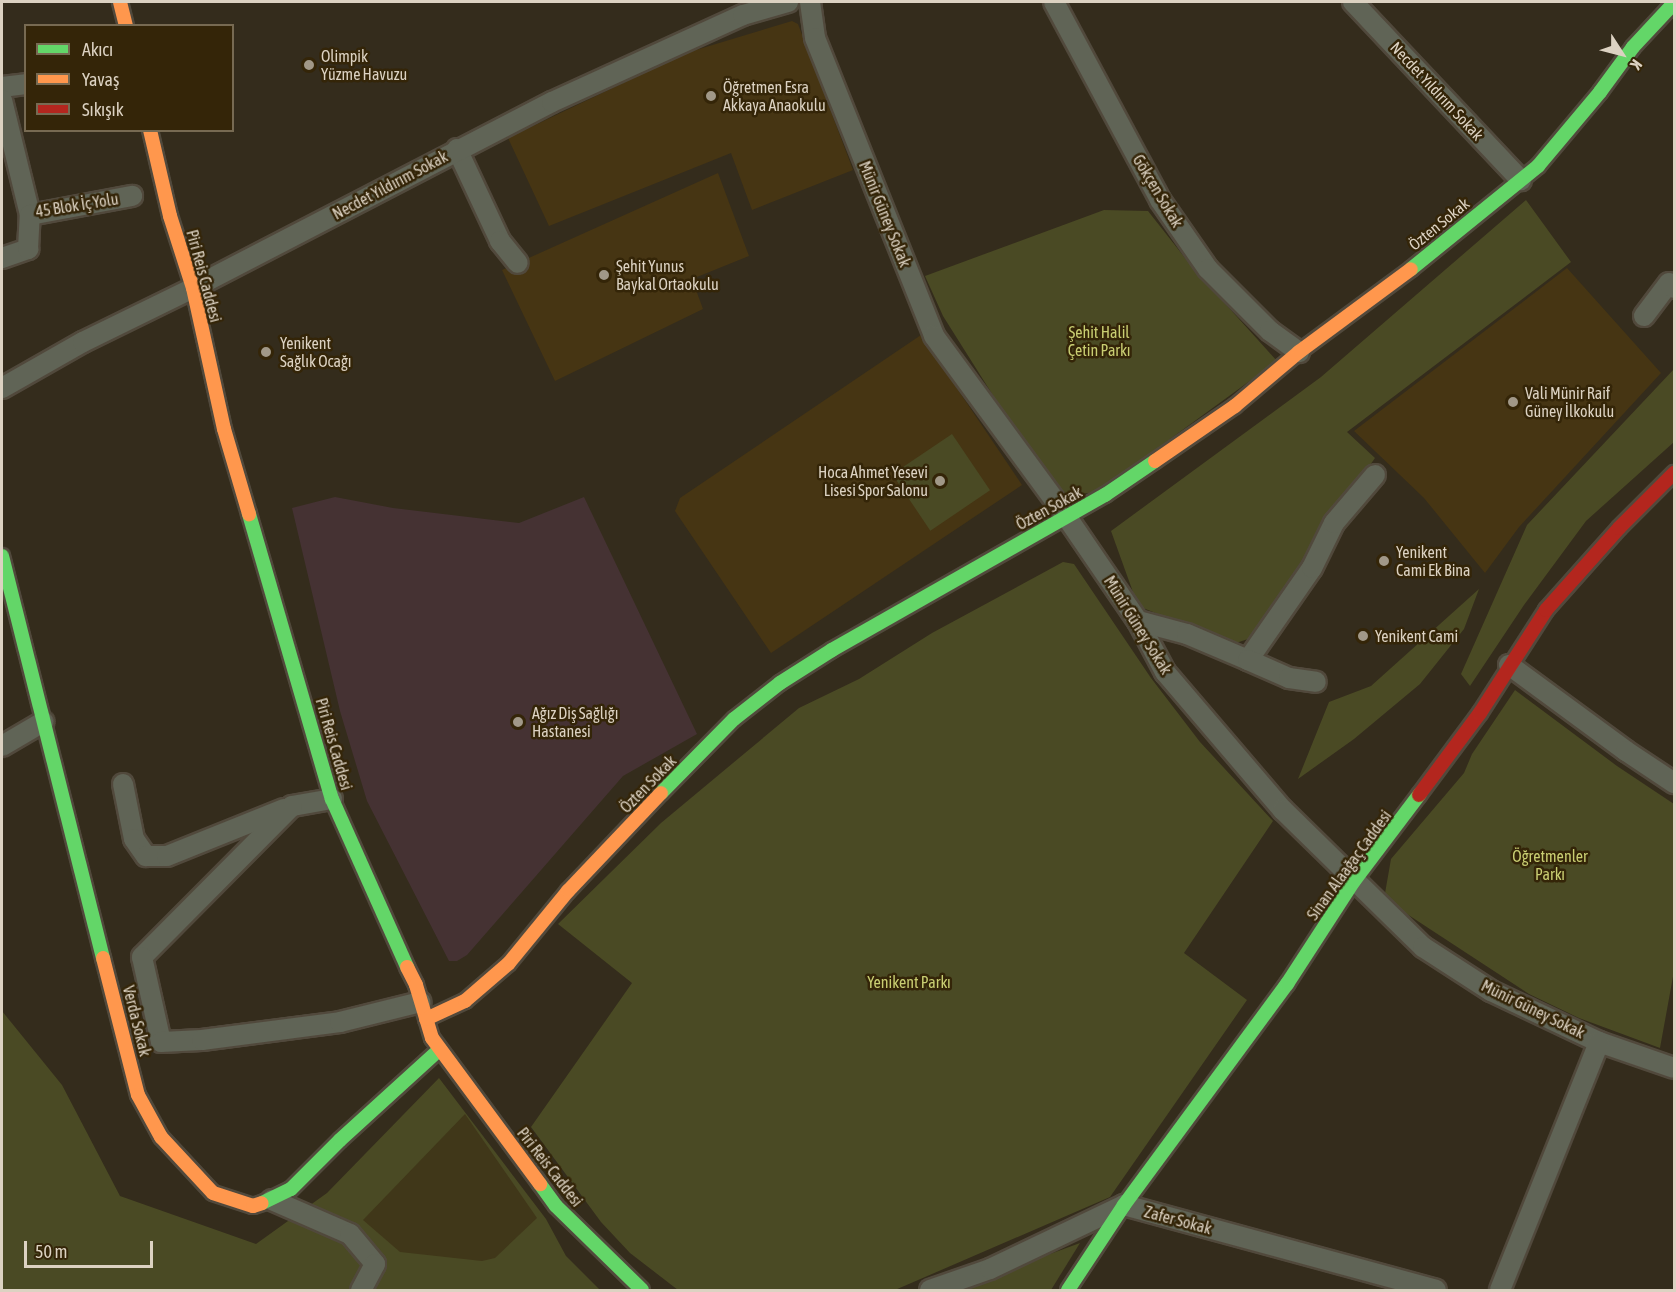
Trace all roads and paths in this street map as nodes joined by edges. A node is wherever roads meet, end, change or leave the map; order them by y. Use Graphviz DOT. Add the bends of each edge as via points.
graph roads {
  1 [pos="120,2"];
  2 [pos="788,2"];
  3 [pos="810,2"];
  4 [pos="1054,2"];
  5 [pos="1353,2"];
  6 [pos="1674,3"];
  7 [pos="126,24"];
  8 [pos="24,84"];
  9 [pos="2,87"];
  10 [pos="2,100"];
  11 [pos="5,127"];
  12 [pos="150,132"];
  13 [pos="457,149"];
  14 [pos="1521,180"];
  15 [pos="132,196"];
  16 [pos="30,215"];
  17 [pos="2,258"];
  18 [pos="518,263"];
  19 [pos="193,288"];
  20 [pos="1674,288"];
  21 [pos="1644,316"];
  22 [pos="1299,352"];
  23 [pos="2,388"];
  24 [pos="1674,473"];
  25 [pos="1375,475"];
  26 [pos="1066,516"];
  27 [pos="2,556"];
  28 [pos="9,608"];
  29 [pos="1138,621"];
  30 [pos="1248,660"];
  31 [pos="1509,664"];
  32 [pos="1316,682"];
  33 [pos="44,722"];
  34 [pos="2,746"];
  35 [pos="1674,783"];
  36 [pos="123,784"];
  37 [pos="332,799"];
  38 [pos="292,806"];
  39 [pos="1354,881"];
  40 [pos="424,1010"];
  41 [pos="1599,1042"];
  42 [pos="440,1049"];
  43 [pos="1674,1068"];
  44 [pos="272,1200"];
  45 [pos="1124,1205"];
  46 [pos="1395,1285"];
  47 [pos="361,1290"];
  48 [pos="642,1290"];
  49 [pos="930,1290"];
  50 [pos="1068,1290"];
  51 [pos="1436,1290"];
  52 [pos="1500,1290"];
  1 -- 7 [label="street"];
  2 -- 13 [label="street, Necdet Yıldırım Sokak" via="743,15"];
  3 -- 26 [label="street, Münir Güney Sokak" via="815,38 934,336"];
  4 -- 22 [label="street, Gökçen Sokak" via="1160,200 1208,269 1270,331"];
  5 -- 14 [label="street, Necdet Yıldırım Sokak"];
  6 -- 14 [label="street, Özten Sokak" via="1633,47 1538,166"];
  8 -- 9 [label="street"];
  10 -- 11 [label="street, 45 Blok İç Yolu"];
  11 -- 16 [label="street, 45 Blok İç Yolu"];
  12 -- 19 [label="street, Piri Reis Caddesi" via="170,216"];
  13 -- 18 [label="street" via="500,241"];
  13 -- 19 [label="street, Necdet Yıldırım Sokak"];
  14 -- 22 [label="street, Özten Sokak" via="1378,295"];
  15 -- 16 [label="street, 45 Blok İç Yolu"];
  16 -- 17 [label="street" via="28,249"];
  19 -- 23 [label="street, Necdet Yıldırım Sokak" via="83,342"];
  19 -- 37 [label="street, Piri Reis Caddesi" via="224,429"];
  20 -- 21 [label="street" via="1669,283"];
  22 -- 26 [label="street, Özten Sokak" via="1234,406 1106,495"];
  24 -- 31 [label="street, Sinan Alaağaç Caddesi" via="1583,566 1546,610"];
  25 -- 30 [label="street" via="1334,523 1312,568"];
  26 -- 29 [label="street, Münir Güney Sokak"];
  26 -- 40 [label="street, Özten Sokak" via="780,683 734,719 655,799 568,891 509,963 465,1001"];
  27 -- 28 [label="street, Verda Sokak"];
  28 -- 33 [label="street, Verda Sokak"];
  29 -- 30 [label="street" via="1187,634"];
  29 -- 39 [label="street, Münir Güney Sokak" via="1165,672 1283,810"];
  30 -- 32 [label="street" via="1289,678"];
  31 -- 35 [label="street"];
  31 -- 39 [label="street, Sinan Alaağaç Caddesi" via="1480,713"];
  33 -- 34 [label="street"];
  33 -- 44 [label="street, Verda Sokak" via="138,1095 161,1137 213,1192 253,1206"];
  36 -- 38 [label="street" via="134,839 146,856 167,856"];
  37 -- 38 [label="street"];
  37 -- 40 [label="street, Piri Reis Caddesi"];
  38 -- 40 [label="street" via="142,957 161,1042"];
  39 -- 41 [label="street, Münir Güney Sokak" via="1443,960 1491,991"];
  39 -- 45 [label="street, Sinan Alaağaç Caddesi" via="1287,984"];
  40 -- 42 [label="street, Piri Reis Caddesi" via="432,1038"];
  41 -- 43 [label="street, Münir Güney Sokak"];
  41 -- 52 [label="street"];
  42 -- 44 [label="street, Verda Sokak" via="291,1189"];
  42 -- 48 [label="street, Piri Reis Caddesi" via="556,1206"];
  44 -- 47 [label="street" via="350,1234 375,1264"];
  45 -- 46 [label="street, Zafer Sokak"];
  45 -- 49 [label="street, Zafer Sokak" via="990,1269"];
  45 -- 50 [label="street, Sinan Alaağaç Caddesi"];
  46 -- 51 [label="street, Zafer Sokak"];
}
